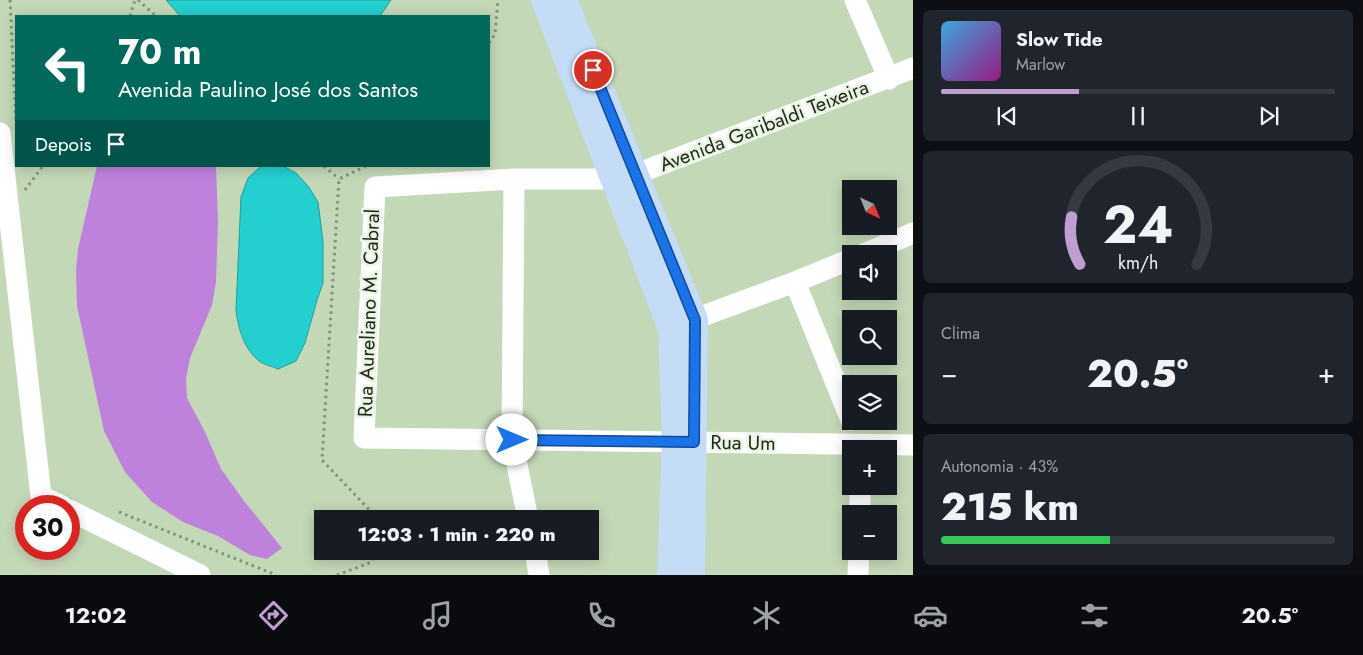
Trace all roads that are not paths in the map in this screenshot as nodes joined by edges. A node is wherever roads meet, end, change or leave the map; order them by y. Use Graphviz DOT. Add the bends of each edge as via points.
graph roads {
  1 [pos="544,0"];
  2 [pos="564,0"];
  3 [pos="855,0"];
  4 [pos="913,68"];
  5 [pos="888,79"];
  6 [pos="0,133"];
  7 [pos="625,177"];
  8 [pos="514,179"];
  9 [pos="375,187"];
  10 [pos="913,233"];
  11 [pos="885,245"];
  12 [pos="842,263"];
  13 [pos="795,282"];
  14 [pos="683,324"];
  15 [pos="842,396"];
  16 [pos="364,438"];
  17 [pos="512,440"];
  18 [pos="684,441"];
  19 [pos="842,445"];
  20 [pos="897,445"];
  21 [pos="913,445"];
  22 [pos="41,495"];
  23 [pos="526,510"];
  24 [pos="80,515"];
  25 [pos="536,560"];
  26 [pos="859,560"];
  27 [pos="200,575"];
  28 [pos="539,575"];
  29 [pos="670,575"];
  30 [pos="692,575"];
  31 [pos="858,575"];
  1 -- 7 [label="main road"];
  2 -- 7 [label="main road"];
  3 -- 5 [label="street"];
  4 -- 5 [label="street, Avenida Garibaldi Teixeira"];
  5 -- 7 [label="street, Avenida Garibaldi Teixeira"];
  6 -- 22 [label="street"];
  7 -- 8 [label="street, Avenida Garibaldi Teixeira"];
  7 -- 14 [label="main road"];
  8 -- 9 [label="street, Avenida Garibaldi Teixeira"];
  8 -- 17 [label="street"];
  9 -- 16 [label="street, Rua Aureliano M. Cabral"];
  10 -- 11 [label="street"];
  12 -- 13 [label="street"];
  13 -- 14 [label="street"];
  13 -- 15 [label="street"];
  14 -- 18 [label="main road"];
  16 -- 17 [label="street, Rua Um"];
  17 -- 18 [label="street, Rua Um"];
  17 -- 23 [label="street"];
  18 -- 19 [label="street, Rua Um"];
  18 -- 29 [label="main road"];
  18 -- 30 [label="main road"];
  20 -- 21 [label="street, Rua Um"];
  24 -- 27 [label="street"];
  25 -- 28 [label="street"];
  26 -- 31 [label="street"];
}
